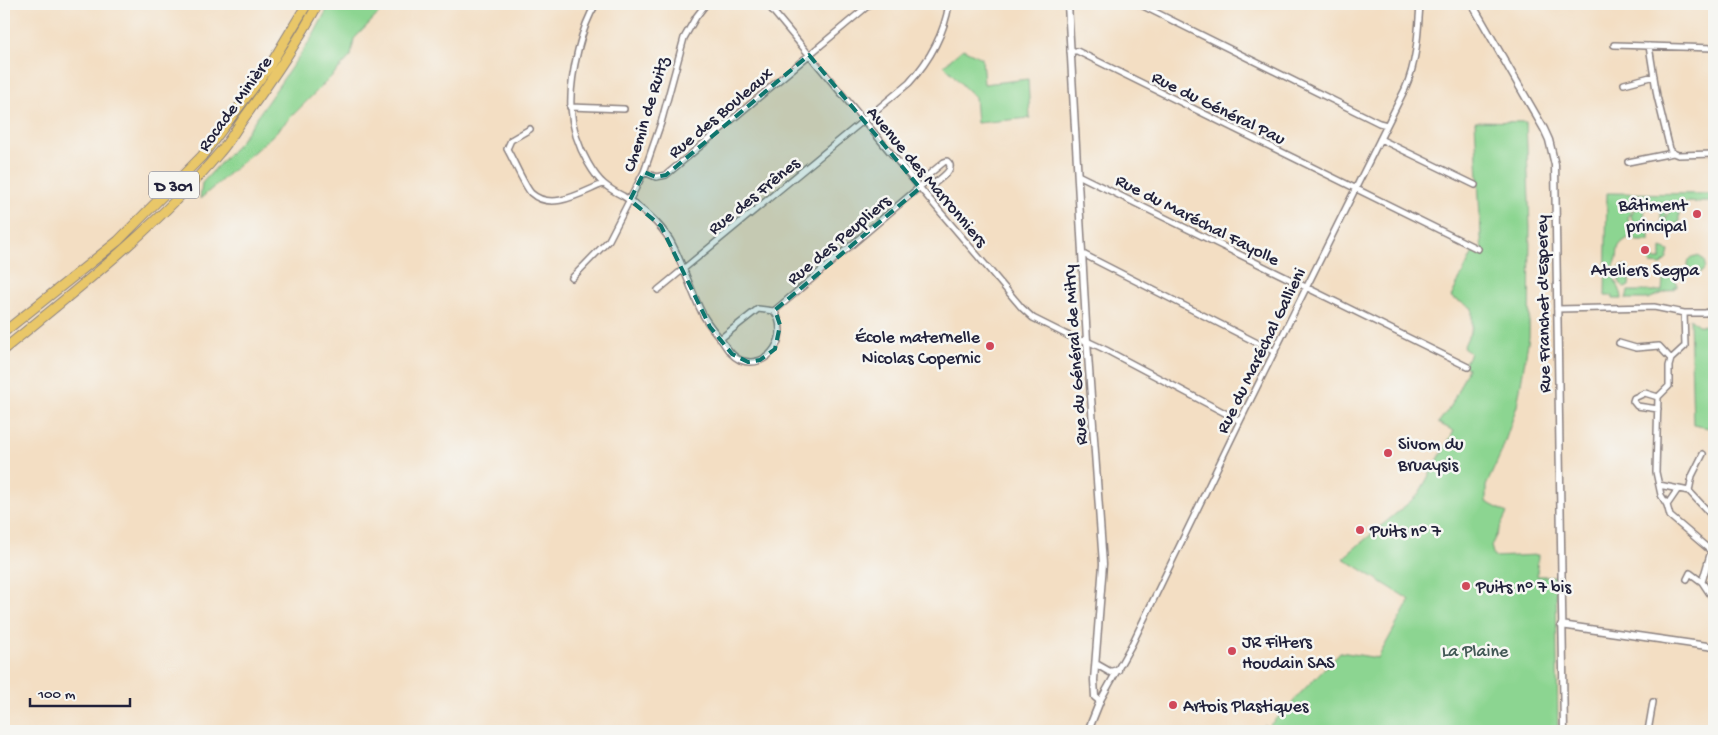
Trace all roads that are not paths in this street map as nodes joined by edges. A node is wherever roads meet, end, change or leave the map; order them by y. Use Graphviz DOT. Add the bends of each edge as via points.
graph roads {
  1 [pos="307,4"];
  2 [pos="318,4"];
  3 [pos="596,4"];
  4 [pos="706,4"];
  5 [pos="767,4"];
  6 [pos="870,4"];
  7 [pos="949,4"];
  8 [pos="1068,4"];
  9 [pos="1139,4"];
  10 [pos="1420,4"];
  11 [pos="1472,4"];
  12 [pos="1614,45"];
  13 [pos="1649,46"];
  14 [pos="1714,48"];
  15 [pos="1070,51"];
  16 [pos="809,55"];
  17 [pos="1654,76"];
  18 [pos="1624,84"];
  19 [pos="570,107"];
  20 [pos="624,108"];
  21 [pos="864,121"];
  22 [pos="1387,125"];
  23 [pos="530,129"];
  24 [pos="1380,139"];
  25 [pos="1673,153"];
  26 [pos="1714,154"];
  27 [pos="1628,162"];
  28 [pos="644,172"];
  29 [pos="1078,175"];
  30 [pos="929,179"];
  31 [pos="603,184"];
  32 [pos="1475,185"];
  33 [pos="920,188"];
  34 [pos="1354,189"];
  35 [pos="630,200"];
  36 [pos="1478,249"];
  37 [pos="1083,254"];
  38 [pos="684,269"];
  39 [pos="572,278"];
  40 [pos="1306,288"];
  41 [pos="658,290"];
  42 [pos="1557,309"];
  43 [pos="1714,310"];
  44 [pos="774,311"];
  45 [pos="1684,313"];
  46 [pos="4,332"];
  47 [pos="720,339"];
  48 [pos="1087,341"];
  49 [pos="1619,343"];
  50 [pos="4,349"];
  51 [pos="1275,352"];
  52 [pos="1671,359"];
  53 [pos="1468,367"];
  54 [pos="1658,397"];
  55 [pos="1658,409"];
  56 [pos="1240,420"];
  57 [pos="1703,454"];
  58 [pos="1659,485"];
  59 [pos="1678,489"];
  60 [pos="1689,491"];
  61 [pos="1667,505"];
  62 [pos="1714,518"];
  63 [pos="1714,541"];
  64 [pos="1711,551"];
  65 [pos="1687,579"];
  66 [pos="1702,582"];
  67 [pos="1714,597"];
  68 [pos="1562,625"];
  69 [pos="1714,647"];
  70 [pos="1096,664"];
  71 [pos="1118,670"];
  72 [pos="1100,701"];
  73 [pos="1653,702"];
  74 [pos="1088,731"];
  75 [pos="1564,731"];
  76 [pos="1648,731"];
  1 -- 46 [label="highway, Rocade Minière / D 301" via="269,68 202,156 118,241"];
  2 -- 50 [label="highway, Rocade Minière / D 301" via="273,79 221,152 124,249"];
  3 -- 19 [label="street" via="582,34"];
  4 -- 28 [label="street, Chemin de Ruitz" via="684,38"];
  5 -- 16 [label="street, Avenue des Marronniers"];
  6 -- 16 [label="street, Rue des Bouleaux"];
  7 -- 21 [label="street, Rue des Frênes" via="944,28 923,68"];
  8 -- 15 [label="street, Rue du Général de Mitry"];
  9 -- 22 [label="street"];
  10 -- 22 [label="street, Rue du Maréchal Gallieni" via="1413,68"];
  11 -- 42 [label="street, Rue Franchet d'Esperey" via="1549,140 1555,165"];
  12 -- 13 [label="street"];
  13 -- 14 [label="street"];
  13 -- 17 [label="street"];
  15 -- 29 [label="street, Rue du Général de Mitry"];
  15 -- 34 [label="street, Rue du Général Pau" via="1076,51"];
  16 -- 21 [label="street, Avenue des Marronniers"];
  16 -- 28 [label="street, Rue des Bouleaux" via="666,175 656,177"];
  17 -- 18 [label="street"];
  17 -- 25 [label="street"];
  19 -- 20 [label="street"];
  19 -- 31 [label="street" via="580,149"];
  21 -- 33 [label="street, Avenue des Marronniers"];
  21 -- 38 [label="street, Rue des Frênes"];
  22 -- 24 [label="street, Rue du Maréchal Gallieni"];
  23 -- 31 [label="street" via="511,140 507,148 531,192 544,201 559,201"];
  24 -- 32 [label="street"];
  24 -- 34 [label="street, Rue du Maréchal Gallieni"];
  25 -- 26 [label="street"];
  25 -- 27 [label="street"];
  28 -- 35 [label="street, Chemin de Ruitz"];
  29 -- 37 [label="street, Rue du Général de Mitry"];
  29 -- 40 [label="street, Rue du Maréchal Fayolle"];
  30 -- 30 [label="street, Rue des Peupliers" via="934,184 950,170 950,163 947,161 938,167 927,176"];
  30 -- 33 [label="street, Rue des Peupliers"];
  31 -- 35 [label="street"];
  33 -- 44 [label="street, Rue des Peupliers"];
  33 -- 48 [label="street, Avenue des Marronniers" via="1022,308 1033,318 1078,340"];
  34 -- 36 [label="street, Rue du Général Pau"];
  34 -- 40 [label="street, Rue du Maréchal Gallieni"];
  35 -- 38 [label="street" via="661,226"];
  35 -- 39 [label="street, Chemin de Ruitz" via="609,240"];
  37 -- 48 [label="street, Rue du Général de Mitry"];
  37 -- 51 [label="street"];
  38 -- 41 [label="street, Rue des Frênes"];
  38 -- 47 [label="street" via="702,314"];
  40 -- 51 [label="street, Rue du Maréchal Gallieni"];
  40 -- 53 [label="street, Rue du Maréchal Fayolle"];
  42 -- 45 [label="street" via="1654,307"];
  42 -- 68 [label="street, Rue Franchet d'Esperey"];
  43 -- 45 [label="street"];
  44 -- 47 [label="street" via="758,309"];
  44 -- 47 [label="street" via="780,325 780,337 775,349 760,360 748,362 739,359"];
  45 -- 52 [label="street" via="1685,346"];
  48 -- 56 [label="street, Avenue des Marronniers"];
  48 -- 70 [label="street, Rue du Général de Mitry" via="1104,564"];
  49 -- 52 [label="street" via="1636,348 1659,346"];
  51 -- 56 [label="street, Rue du Maréchal Gallieni"];
  52 -- 54 [label="street" via="1669,386"];
  54 -- 55 [label="street"];
  54 -- 55 [label="street" via="1645,393 1633,401 1637,406"];
  55 -- 58 [label="street" via="1656,472"];
  56 -- 71 [label="street, Rue du Maréchal Gallieni"];
  57 -- 60 [label="street" via="1692,476"];
  58 -- 59 [label="street"];
  58 -- 61 [label="street"];
  59 -- 60 [label="street"];
  59 -- 61 [label="street"];
  60 -- 62 [label="street"];
  61 -- 64 [label="street" via="1670,516"];
  63 -- 64 [label="street"];
  64 -- 66 [label="street"];
  65 -- 66 [label="street" via="1690,572"];
  66 -- 67 [label="street"];
  68 -- 69 [label="street"];
  68 -- 75 [label="street, Rue Franchet d'Esperey"];
  70 -- 71 [label="street" via="1110,672"];
  70 -- 72 [label="street, Rue du Général de Mitry" via="1094,690"];
  71 -- 72 [label="street, Rue du Maréchal Gallieni"];
  72 -- 74 [label="street"];
  73 -- 76 [label="street"];
}
